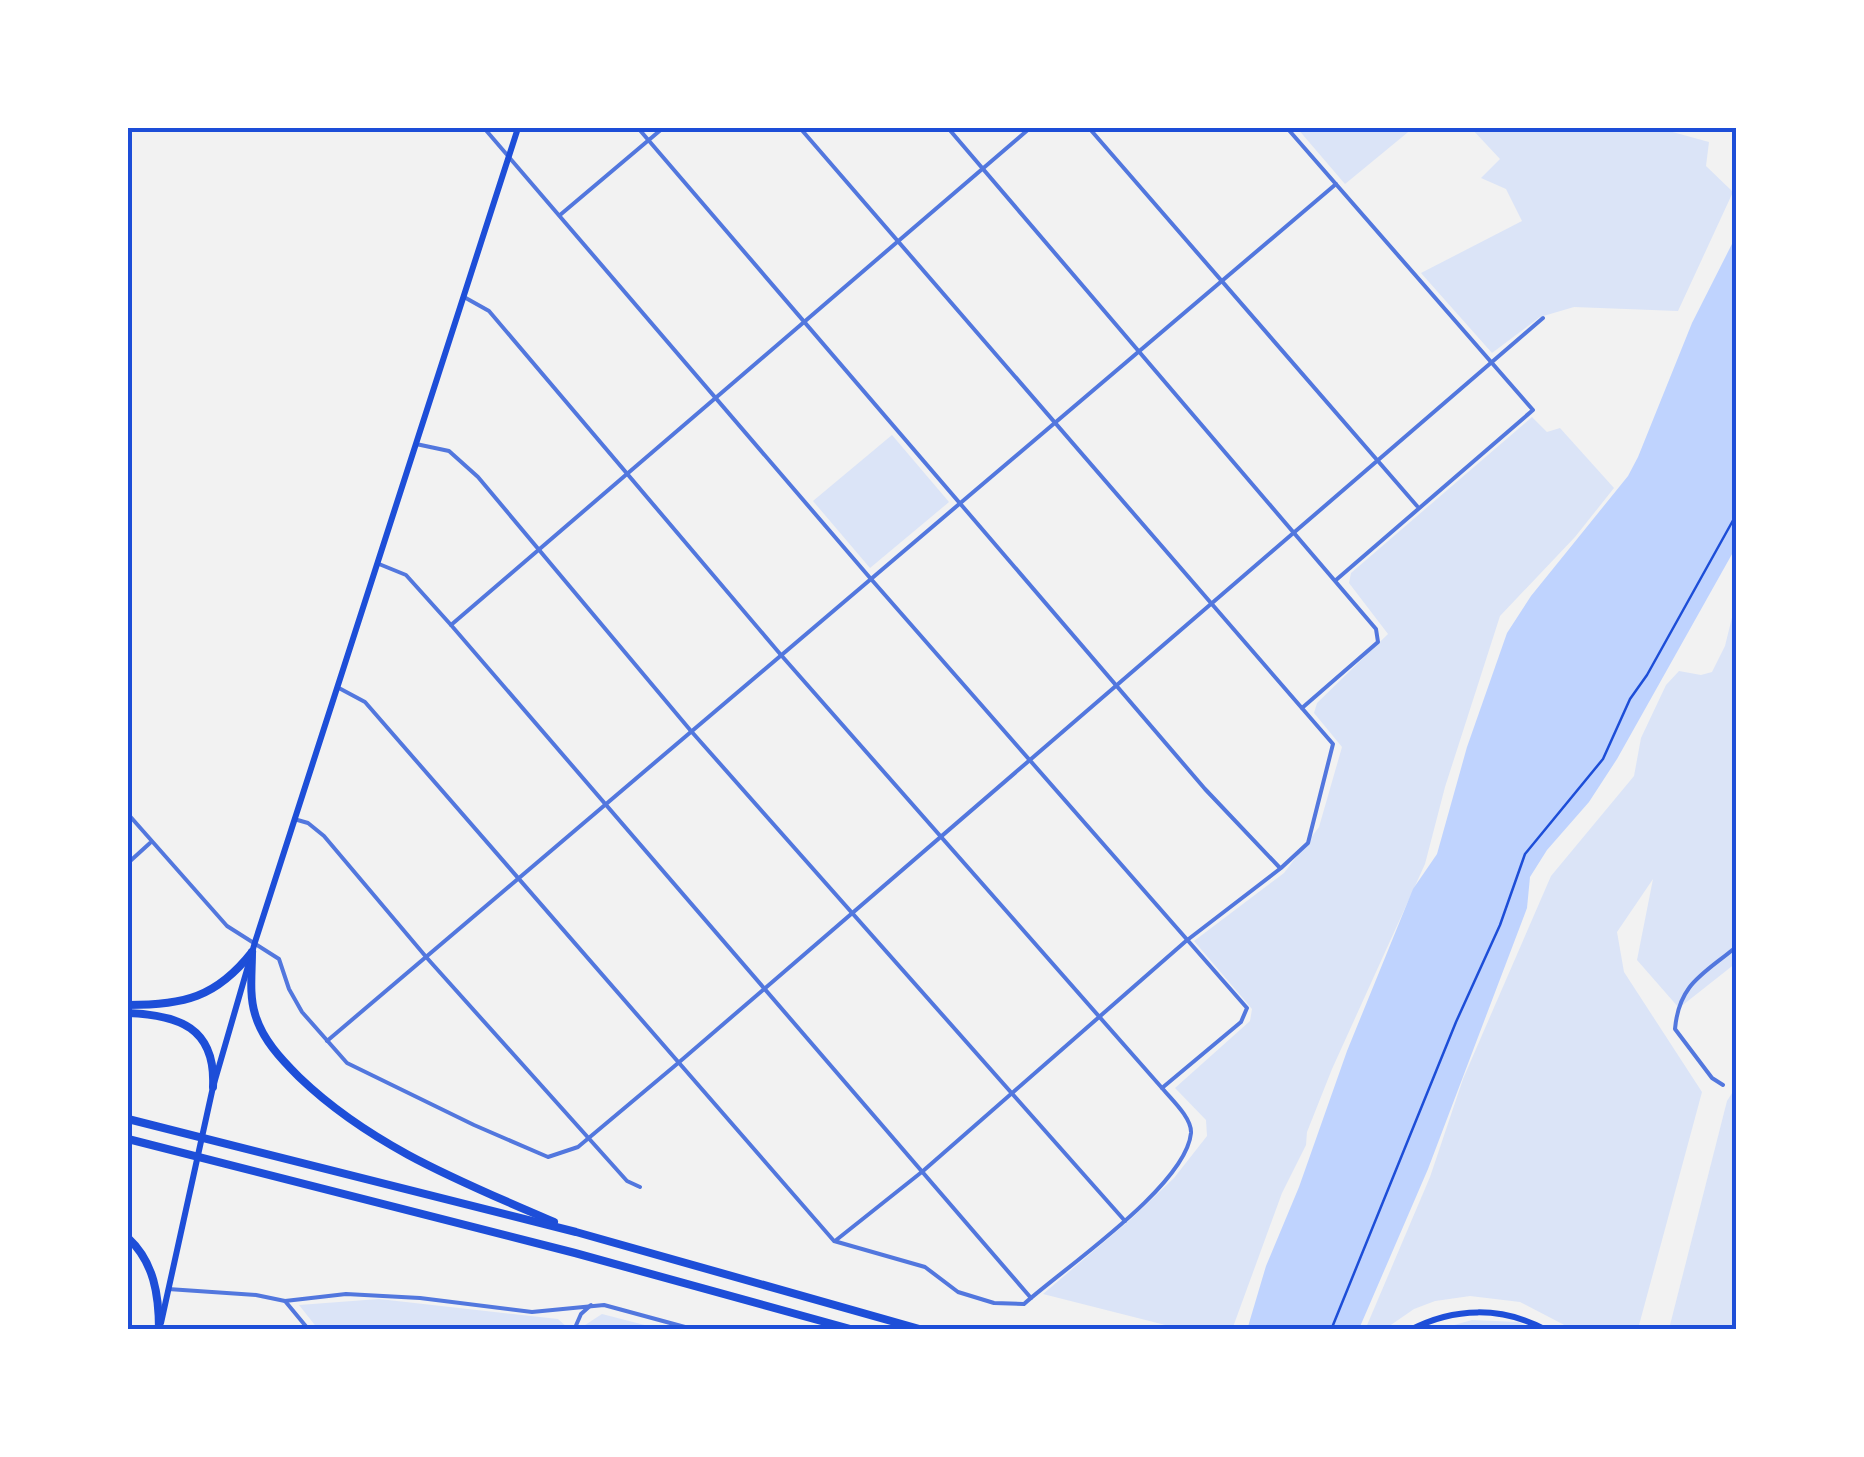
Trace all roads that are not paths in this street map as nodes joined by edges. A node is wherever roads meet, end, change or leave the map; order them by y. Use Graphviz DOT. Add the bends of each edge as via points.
graph roads {
  1 [pos="484,128"];
  2 [pos="518,128"];
  3 [pos="638,128"];
  4 [pos="663,128"];
  5 [pos="800,128"];
  6 [pos="948,128"];
  7 [pos="1030,128"];
  8 [pos="1090,128"];
  9 [pos="1287,128"];
  10 [pos="649,140"];
  11 [pos="509,156"];
  12 [pos="984,168"];
  13 [pos="1336,184"];
  14 [pos="560,215"];
  15 [pos="898,240"];
  16 [pos="1221,280"];
  17 [pos="463,297"];
  18 [pos="1543,318"];
  19 [pos="803,322"];
  20 [pos="1140,351"];
  21 [pos="1491,362"];
  22 [pos="716,397"];
  23 [pos="1054,424"];
  24 [pos="416,444"];
  25 [pos="1379,461"];
  26 [pos="627,473"];
  27 [pos="961,505"];
  28 [pos="1418,508"];
  29 [pos="1296,533"];
  30 [pos="538,550"];
  31 [pos="377,564"];
  32 [pos="871,578"];
  33 [pos="1336,581"];
  34 [pos="1214,603"];
  35 [pos="451,625"];
  36 [pos="781,655"];
  37 [pos="1118,685"];
  38 [pos="337,686"];
  39 [pos="1302,708"];
  40 [pos="692,731"];
  41 [pos="1030,760"];
  42 [pos="605,806"];
  43 [pos="128,814"];
  44 [pos="294,819"];
  45 [pos="941,836"];
  46 [pos="152,842"];
  47 [pos="128,863"];
  48 [pos="1281,868"];
  49 [pos="520,880"];
  50 [pos="854,914"];
  51 [pos="1186,941"];
  52 [pos="255,942"];
  53 [pos="1736,947"];
  54 [pos="252,952"];
  55 [pos="427,958"];
  56 [pos="765,989"];
  57 [pos="128,1004"];
  58 [pos="128,1013"];
  59 [pos="1099,1014"];
  60 [pos="327,1041"];
  61 [pos="678,1064"];
  62 [pos="1723,1085"];
  63 [pos="213,1087"];
  64 [pos="1162,1088"];
  65 [pos="1010,1092"];
  66 [pos="128,1116"];
  67 [pos="128,1138"];
  68 [pos="589,1138"];
  69 [pos="923,1171"];
  70 [pos="640,1187"];
  71 [pos="1124,1221"];
  72 [pos="576,1232"];
  73 [pos="128,1238"];
  74 [pos="834,1242"];
  75 [pos="168,1289"];
  76 [pos="1031,1298"];
  77 [pos="285,1301"];
  78 [pos="591,1305"];
  79 [pos="159,1330"];
  80 [pos="309,1330"];
  81 [pos="574,1330"];
  82 [pos="696,1330"];
  83 [pos="854,1330"];
  84 [pos="923,1330"];
  85 [pos="1410,1330"];
  86 [pos="1546,1330"];
  1 -- 11 [label="street"];
  2 -- 11 [label="main road"];
  3 -- 10 [label="street"];
  4 -- 10 [label="street"];
  5 -- 15 [label="street"];
  6 -- 12 [label="street"];
  7 -- 12 [label="street"];
  8 -- 16 [label="street"];
  9 -- 13 [label="street"];
  10 -- 14 [label="street"];
  10 -- 19 [label="street"];
  11 -- 14 [label="street"];
  11 -- 17 [label="main road"];
  12 -- 15 [label="street"];
  12 -- 20 [label="street"];
  13 -- 16 [label="street"];
  13 -- 21 [label="street"];
  14 -- 22 [label="street"];
  15 -- 19 [label="street"];
  15 -- 23 [label="street"];
  16 -- 20 [label="street"];
  16 -- 25 [label="street"];
  17 -- 24 [label="main road"];
  17 -- 26 [label="street" via="489,311"];
  18 -- 21 [label="street"];
  19 -- 22 [label="street"];
  19 -- 27 [label="street"];
  20 -- 23 [label="street"];
  20 -- 29 [label="street"];
  21 -- 25 [label="street"];
  21 -- 28 [label="street" via="1533,410"];
  22 -- 26 [label="street"];
  22 -- 32 [label="street"];
  23 -- 27 [label="street"];
  23 -- 34 [label="street"];
  24 -- 30 [label="street" via="442,448 464,462"];
  24 -- 31 [label="main road"];
  25 -- 28 [label="street"];
  25 -- 29 [label="street"];
  26 -- 30 [label="street"];
  26 -- 36 [label="street"];
  27 -- 32 [label="street"];
  27 -- 37 [label="street"];
  28 -- 33 [label="street"];
  29 -- 33 [label="street"];
  29 -- 34 [label="street"];
  30 -- 35 [label="street"];
  30 -- 40 [label="street"];
  31 -- 35 [label="street" via="406,575"];
  31 -- 38 [label="main road"];
  32 -- 36 [label="street"];
  32 -- 41 [label="street"];
  33 -- 39 [label="street" via="1376,629 1378,642"];
  34 -- 37 [label="street"];
  34 -- 39 [label="street"];
  35 -- 42 [label="street"];
  36 -- 40 [label="street"];
  36 -- 45 [label="street"];
  37 -- 41 [label="street"];
  37 -- 48 [label="street"];
  38 -- 44 [label="main road"];
  38 -- 49 [label="street" via="364,702"];
  39 -- 48 [label="street" via="1333,744 1308,843"];
  40 -- 42 [label="street"];
  40 -- 50 [label="street"];
  41 -- 45 [label="street"];
  41 -- 51 [label="street"];
  42 -- 49 [label="street"];
  42 -- 56 [label="street"];
  43 -- 46 [label="street"];
  44 -- 52 [label="main road"];
  44 -- 55 [label="street" via="324,836"];
  45 -- 50 [label="street"];
  45 -- 59 [label="street"];
  46 -- 47 [label="street"];
  46 -- 52 [label="street" via="227,926"];
  48 -- 51 [label="street"];
  49 -- 55 [label="street"];
  49 -- 61 [label="street"];
  50 -- 56 [label="street"];
  50 -- 65 [label="street"];
  51 -- 59 [label="street"];
  51 -- 64 [label="street" via="1247,1008 1241,1022"];
  52 -- 54 [label="main road"];
  52 -- 60 [label="street" via="279,960 302,1012"];
  53 -- 62 [label="street" via="1677,1006 1675,1029"];
  54 -- 57 [label="highway" via="222,984 198,996"];
  54 -- 63 [label="main road"];
  54 -- 72 [label="highway" via="252,1001 260,1028 279,1056 334,1108 434,1171"];
  55 -- 60 [label="street"];
  55 -- 68 [label="street"];
  56 -- 61 [label="street"];
  56 -- 69 [label="street"];
  58 -- 63 [label="highway" via="176,1019 197,1032"];
  59 -- 64 [label="street"];
  59 -- 65 [label="street"];
  60 -- 68 [label="street" via="356,1068 548,1157"];
  61 -- 68 [label="street"];
  61 -- 74 [label="street"];
  63 -- 75 [label="main road"];
  64 -- 71 [label="street" via="1192,1130 1170,1176"];
  65 -- 69 [label="street"];
  65 -- 71 [label="street"];
  66 -- 72 [label="highway"];
  67 -- 83 [label="highway"];
  68 -- 70 [label="street"];
  69 -- 74 [label="street"];
  69 -- 76 [label="street"];
  71 -- 76 [label="street"];
  72 -- 84 [label="highway"];
  73 -- 79 [label="highway" via="154,1276"];
  74 -- 76 [label="street" via="925,1268 958,1292 994,1304 1015,1306"];
  75 -- 77 [label="street"];
  75 -- 79 [label="main road"];
  77 -- 78 [label="street" via="370,1295 532,1312"];
  77 -- 80 [label="street"];
  78 -- 81 [label="street"];
  78 -- 82 [label="street"];
  85 -- 86 [label="main road" via="1468,1311 1510,1316"];
}
